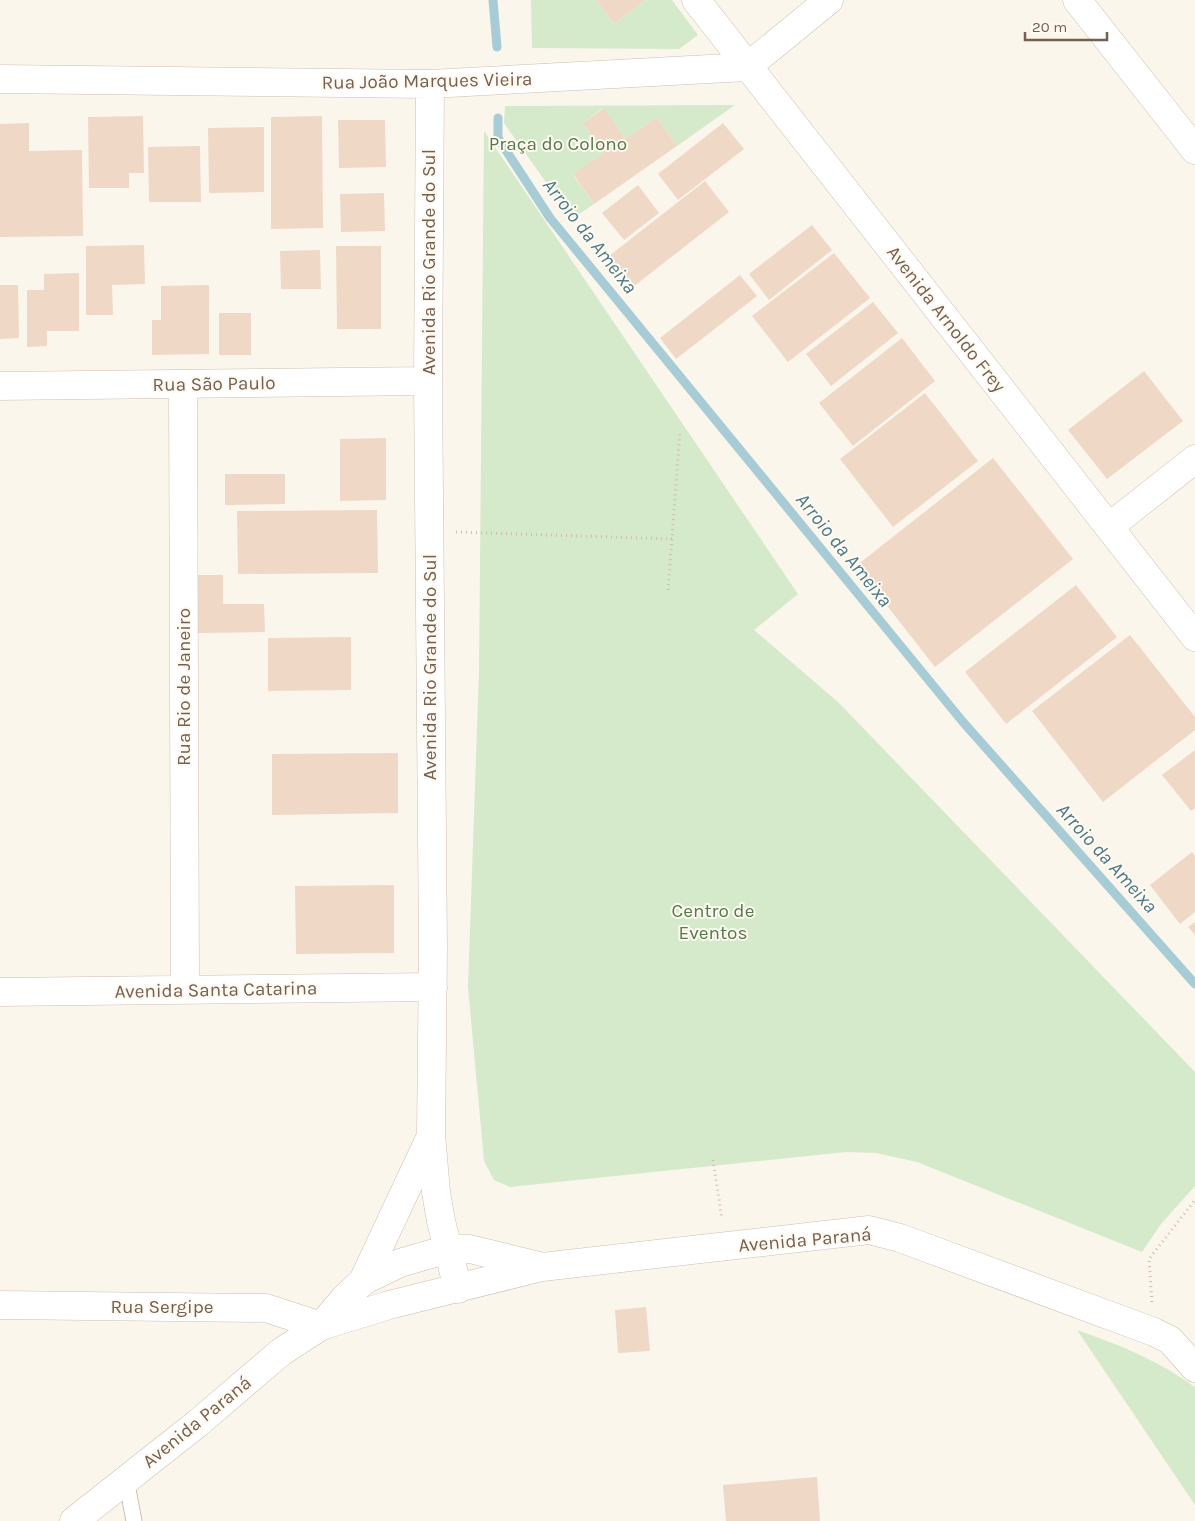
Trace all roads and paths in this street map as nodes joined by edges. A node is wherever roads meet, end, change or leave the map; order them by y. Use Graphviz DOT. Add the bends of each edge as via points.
graph roads {
  1 [pos="696,0"];
  2 [pos="829,0"];
  3 [pos="1077,0"];
  4 [pos="747,67"];
  5 [pos="0,79"];
  6 [pos="430,84"];
  7 [pos="1195,150"];
  8 [pos="428,381"];
  9 [pos="183,385"];
  10 [pos="0,386"];
  11 [pos="680,432"];
  12 [pos="1195,459"];
  13 [pos="1109,526"];
  14 [pos="429,531"];
  15 [pos="672,539"];
  16 [pos="668,590"];
  17 [pos="1195,638"];
  18 [pos="433,987"];
  19 [pos="185,990"];
  20 [pos="0,992"];
  21 [pos="431,1134"];
  22 [pos="713,1160"];
  23 [pos="1195,1200"];
  24 [pos="726,1246"];
  25 [pos="448,1249"];
  26 [pos="542,1267"];
  27 [pos="363,1281"];
  28 [pos="458,1289"];
  29 [pos="0,1305"];
  30 [pos="321,1326"];
  31 [pos="1173,1337"];
  32 [pos="1195,1368"];
  33 [pos="126,1479"];
  34 [pos="74,1521"];
  35 [pos="134,1521"];
  1 -- 4 [label="street, Avenida Arnoldo Frey"];
  2 -- 4 [label="street"];
  3 -- 7 [label="street"];
  4 -- 6 [label="street, Rua João Marques Vieira"];
  4 -- 13 [label="street, Avenida Arnoldo Frey"];
  5 -- 6 [label="street, Rua João Marques Vieira"];
  6 -- 8 [label="street, Avenida Rio Grande do Sul"];
  8 -- 9 [label="street, Rua São Paulo"];
  8 -- 14 [label="street, Avenida Rio Grande do Sul"];
  9 -- 10 [label="street, Rua São Paulo"];
  9 -- 19 [label="street, Rua Rio de Janeiro"];
  11 -- 15 [label="path"];
  12 -- 13 [label="street"];
  13 -- 17 [label="street, Avenida Arnoldo Frey"];
  14 -- 15 [label="path"];
  14 -- 18 [label="street, Avenida Rio Grande do Sul"];
  15 -- 16 [label="path"];
  18 -- 19 [label="street, Avenida Santa Catarina"];
  18 -- 21 [label="street, Avenida Rio Grande do Sul"];
  19 -- 20 [label="street, Avenida Santa Catarina"];
  21 -- 25 [label="street, Avenida Rio Grande do Sul" via="436,1192"];
  21 -- 27 [label="street"];
  22 -- 24 [label="path"];
  23 -- 31 [label="path" via="1149,1259"];
  24 -- 26 [label="street, Avenida Paraná"];
  24 -- 31 [label="street, Avenida Paraná" via="868,1230 900,1238"];
  25 -- 26 [label="street, Avenida Paraná" via="470,1249"];
  25 -- 27 [label="street, Avenida Paraná" via="400,1263"];
  25 -- 28 [label="street, Avenida Rio Grande do Sul"];
  26 -- 28 [label="street, Avenida Paraná"];
  27 -- 30 [label="street, Avenida Paraná"];
  28 -- 30 [label="street, Avenida Paraná" via="389,1305"];
  29 -- 30 [label="street, Rua Sergipe" via="266,1308"];
  30 -- 33 [label="street, Avenida Paraná" via="281,1352"];
  31 -- 32 [label="street, Avenida Paraná"];
  33 -- 34 [label="street, Avenida Paraná"];
  33 -- 35 [label="lane"];
}
